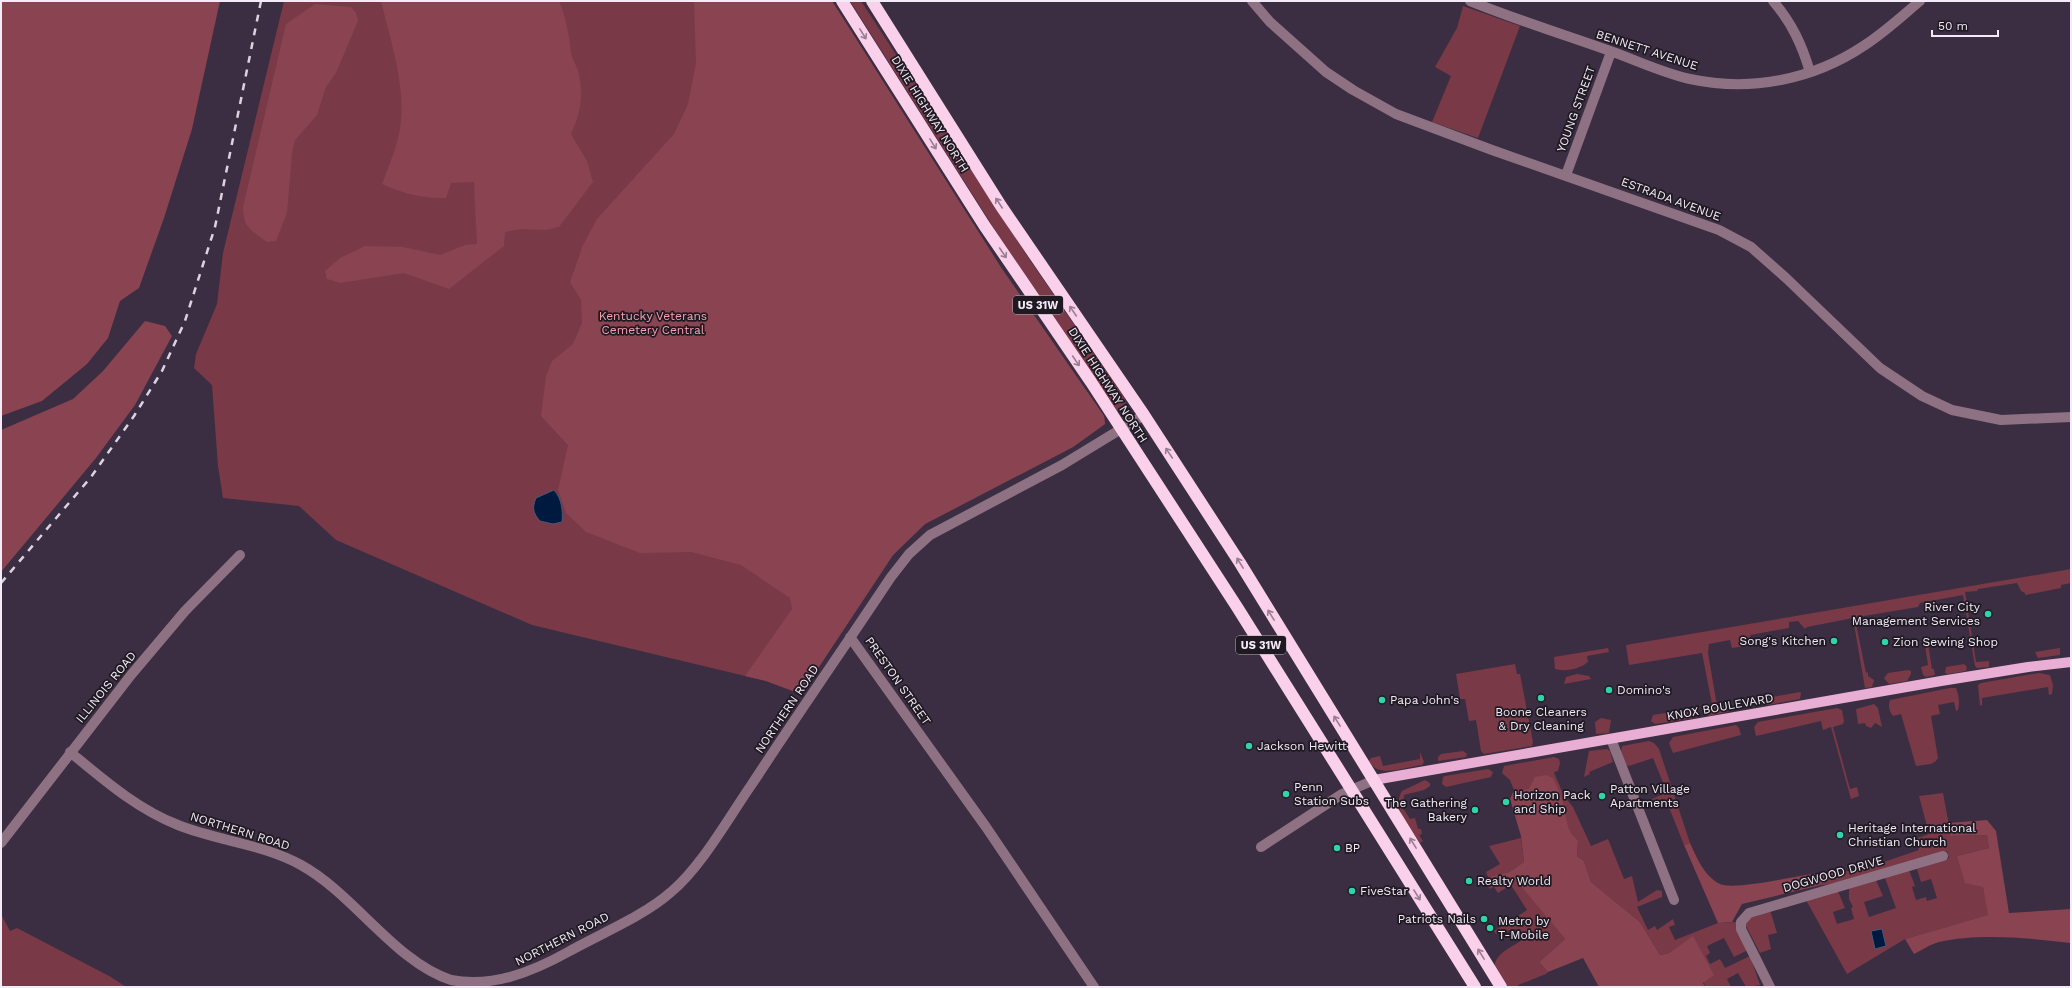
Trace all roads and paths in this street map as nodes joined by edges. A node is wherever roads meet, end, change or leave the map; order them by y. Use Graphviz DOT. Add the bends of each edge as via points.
graph roads {
  1 [pos="842,1"];
  2 [pos="872,1"];
  3 [pos="1252,1"];
  4 [pos="1470,1"];
  5 [pos="1772,1"];
  6 [pos="1920,1"];
  7 [pos="1611,52"];
  8 [pos="1810,72"];
  9 [pos="1566,175"];
  10 [pos="1144,415"];
  11 [pos="2071,417"];
  12 [pos="1120,430"];
  13 [pos="240,554"];
  14 [pos="850,637"];
  15 [pos="2071,662"];
  16 [pos="1611,739"];
  17 [pos="70,752"];
  18 [pos="1374,780"];
  19 [pos="1352,789"];
  20 [pos="1,843"];
  21 [pos="1261,847"];
  22 [pos="1943,856"];
  23 [pos="1674,900"];
  24 [pos="458,984"];
  25 [pos="1094,987"];
  26 [pos="1475,987"];
  27 [pos="1501,987"];
  28 [pos="1770,987"];
  1 -- 12 [label="highway, DIXIE HIGHWAY NORTH / US 31W, one-way" via="984,225 1091,382"];
  10 -- 2 [label="highway, DIXIE HIGHWAY NORTH / US 31W, one-way" via="1001,206"];
  3 -- 9 [label="street, ESTRADA AVENUE" via="1270,22 1320,67 1381,106 1479,145"];
  4 -- 7 [label="street, BENNETT AVENUE"];
  5 -- 8 [label="street" via="1794,29"];
  6 -- 8 [label="street, BENNETT AVENUE" via="1864,46 1838,61"];
  7 -- 8 [label="street, BENNETT AVENUE" via="1688,79 1723,84 1760,84"];
  7 -- 9 [label="street, YOUNG STREET"];
  9 -- 11 [label="street, ESTRADA AVENUE" via="1719,230 1751,247 1880,368 1922,396 1952,410 2001,420"];
  10 -- 12 [label="street, PRESTON STREET"];
  18 -- 10 [label="highway, DIXIE HIGHWAY NORTH / US 31W, one-way" via="1236,557"];
  12 -- 14 [label="street, PRESTON STREET" via="1062,466 930,535 909,554 890,577"];
  12 -- 19 [label="highway, DIXIE HIGHWAY NORTH / US 31W" via="1286,683"];
  13 -- 17 [label="street, ILLINOIS ROAD" via="181,616"];
  14 -- 24 [label="street, NORTHERN ROAD" via="718,833 692,870 673,891 648,908 528,972 499,982"];
  14 -- 25 [label="street, PRESTON STREET" via="986,827"];
  15 -- 16 [label="main road, KNOX BOULEVARD" via="1941,681"];
  16 -- 18 [label="main road, KNOX BOULEVARD"];
  16 -- 23 [label="street"];
  17 -- 20 [label="street, ILLINOIS ROAD"];
  17 -- 24 [label="street, NORTHERN ROAD" via="134,802 175,824 272,853 311,871 415,961"];
  18 -- 19 [label="street"];
  27 -- 18 [label="highway, US 31W, one-way"];
  19 -- 21 [label="street"];
  19 -- 26 [label="highway, US 31W, one-way"];
  22 -- 28 [label="street, DOGWOOD DRIVE" via="1756,910 1743,917 1741,929"];
}
